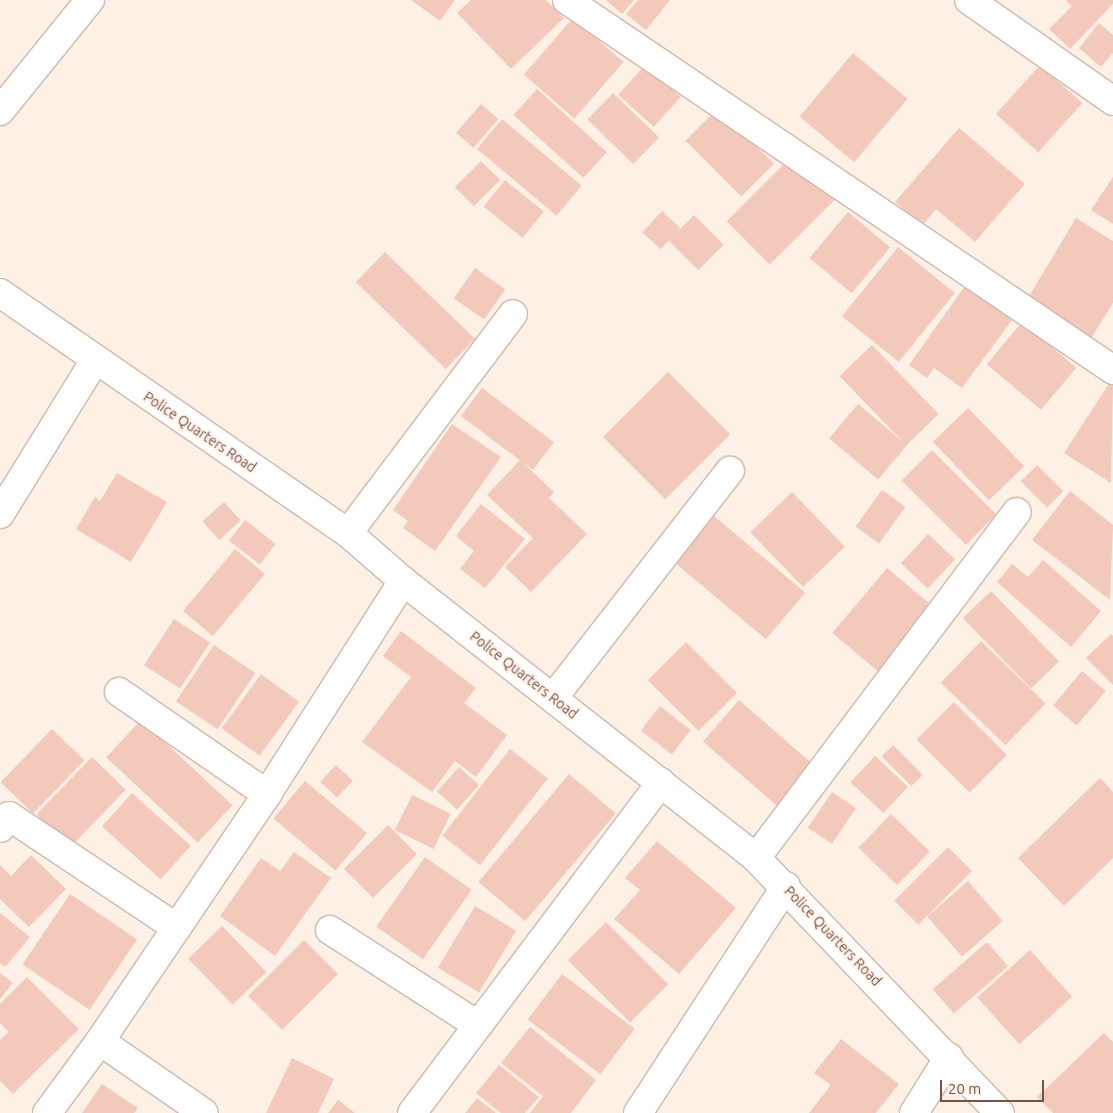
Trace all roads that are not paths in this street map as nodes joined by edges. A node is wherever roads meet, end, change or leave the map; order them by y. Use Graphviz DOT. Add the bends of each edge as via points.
graph roads {
  1 [pos="90,0"];
  2 [pos="567,0"];
  3 [pos="969,0"];
  4 [pos="1113,102"];
  5 [pos="0,111"];
  6 [pos="0,293"];
  7 [pos="513,314"];
  8 [pos="1109,358"];
  9 [pos="95,360"];
  10 [pos="730,471"];
  11 [pos="1017,512"];
  12 [pos="0,514"];
  13 [pos="348,533"];
  14 [pos="404,581"];
  15 [pos="119,692"];
  16 [pos="554,698"];
  17 [pos="661,782"];
  18 [pos="267,794"];
  19 [pos="0,828"];
  20 [pos="756,858"];
  21 [pos="786,886"];
  22 [pos="176,928"];
  23 [pos="330,930"];
  24 [pos="476,1024"];
  25 [pos="100,1042"];
  26 [pos="949,1057"];
  27 [pos="47,1113"];
  28 [pos="204,1113"];
  29 [pos="412,1113"];
  30 [pos="638,1113"];
  31 [pos="914,1113"];
  32 [pos="1000,1113"];
  1 -- 5 [label="street"];
  2 -- 8 [label="street"];
  3 -- 4 [label="street"];
  6 -- 9 [label="street, Police Quarters Road"];
  7 -- 13 [label="street"];
  9 -- 12 [label="street"];
  9 -- 13 [label="street, Police Quarters Road"];
  10 -- 16 [label="street"];
  11 -- 20 [label="street"];
  13 -- 14 [label="street, Police Quarters Road"];
  14 -- 16 [label="street, Police Quarters Road"];
  14 -- 18 [label="street"];
  15 -- 18 [label="street"];
  16 -- 17 [label="street, Police Quarters Road"];
  17 -- 20 [label="street, Police Quarters Road"];
  17 -- 24 [label="street"];
  18 -- 22 [label="street"];
  19 -- 22 [label="street" via="9,816"];
  20 -- 21 [label="street, Police Quarters Road"];
  21 -- 26 [label="street, Police Quarters Road"];
  21 -- 30 [label="street"];
  22 -- 25 [label="street"];
  23 -- 24 [label="street"];
  24 -- 29 [label="street"];
  25 -- 27 [label="street"];
  25 -- 28 [label="street"];
  26 -- 31 [label="street"];
  26 -- 32 [label="street, Police Quarters Road"];
}
